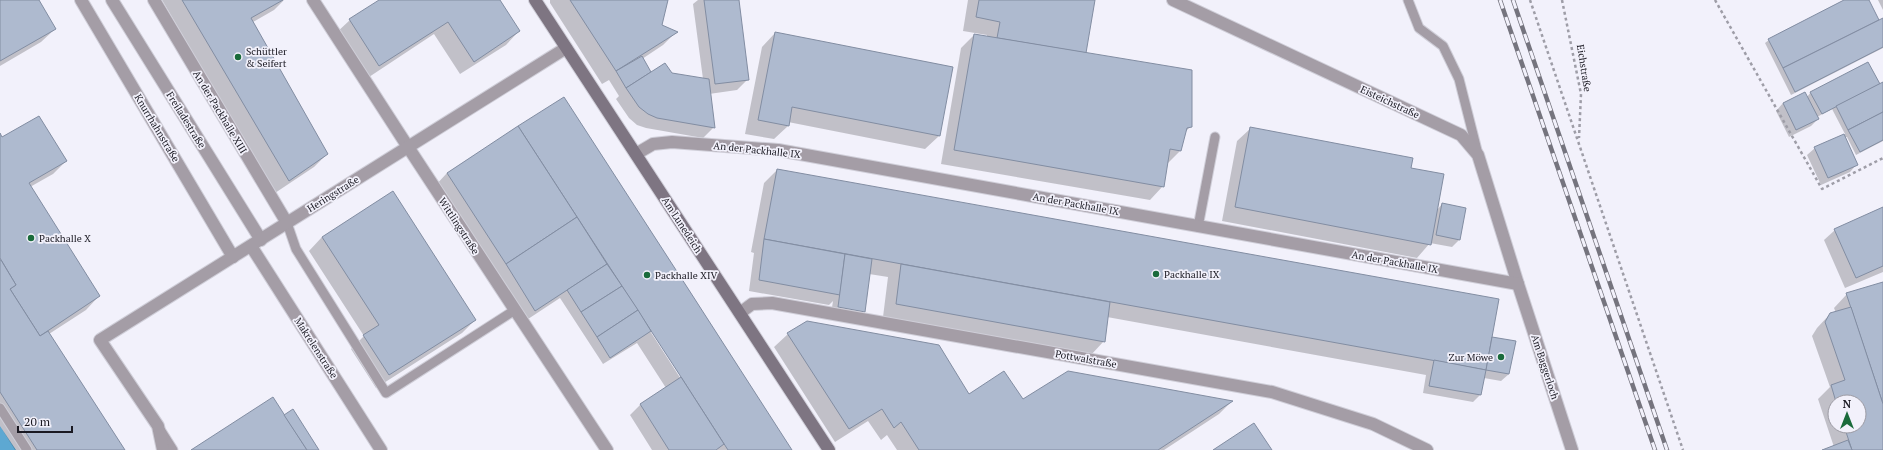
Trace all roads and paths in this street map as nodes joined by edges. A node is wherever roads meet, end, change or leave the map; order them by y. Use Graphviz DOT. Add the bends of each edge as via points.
graph roads {
  1 [pos="81,0"];
  2 [pos="112,0"];
  3 [pos="154,0"];
  4 [pos="313,0"];
  5 [pos="535,0"];
  6 [pos="1173,0"];
  7 [pos="1408,0"];
  8 [pos="1530,0"];
  9 [pos="1562,0"];
  10 [pos="1715,0"];
  11 [pos="566,48"];
  12 [pos="1215,137"];
  13 [pos="1579,140"];
  14 [pos="408,147"];
  15 [pos="636,154"];
  16 [pos="1478,155"];
  17 [pos="1883,158"];
  18 [pos="287,223"];
  19 [pos="1198,227"];
  20 [pos="256,243"];
  21 [pos="233,257"];
  22 [pos="1518,284"];
  23 [pos="515,310"];
  24 [pos="740,313"];
  25 [pos="0,408"];
  26 [pos="158,426"];
  27 [pos="27,450"];
  28 [pos="163,450"];
  29 [pos="173,450"];
  30 [pos="381,450"];
  31 [pos="607,450"];
  32 [pos="829,450"];
  33 [pos="1427,450"];
  34 [pos="1572,450"];
  35 [pos="1683,450"];
  1 -- 21 [label="street, Knurrhahnstraße"];
  2 -- 20 [label="street, Freiladestraße"];
  3 -- 18 [label="street, An der Packhalle XIII"];
  4 -- 14 [label="street, Wittlingstraße"];
  5 -- 11 [label="street, Am Lunedeich"];
  6 -- 16 [label="street, Eisteichstraße" via="1461,135"];
  7 -- 16 [label="lane" via="1419,28 1443,46 1456,73"];
  8 -- 13 [label="path"];
  9 -- 13 [label="path, Eichstraße" via="1581,94"];
  10 -- 17 [label="path" via="1822,189"];
  11 -- 14 [label="street, Heringstraße"];
  11 -- 15 [label="street, Am Lunedeich"];
  12 -- 19 [label="lane"];
  13 -- 35 [label="path"];
  14 -- 18 [label="street, Heringstraße"];
  14 -- 23 [label="street, Wittlingstraße"];
  15 -- 19 [label="street, An der Packhalle IX" via="653,144 672,142 778,150"];
  15 -- 24 [label="street, Am Lunedeich"];
  16 -- 22 [label="street, Eisteichstraße"];
  18 -- 20 [label="street, Heringstraße"];
  18 -- 23 [label="lane" via="296,249 386,393"];
  19 -- 22 [label="street, An der Packhalle IX"];
  20 -- 21 [label="street, Heringstraße"];
  20 -- 30 [label="street, Makrelenstraße"];
  21 -- 26 [label="street, Heringstraße" via="100,340"];
  22 -- 34 [label="street, Am Baggerloch"];
  23 -- 31 [label="street, Wittlingstraße"];
  24 -- 32 [label="street, Am Lunedeich"];
  24 -- 33 [label="street, Pottwalstraße" via="752,304 772,303 1272,392 1373,424"];
  25 -- 27 [label="lane"];
  26 -- 28 [label="street"];
  26 -- 29 [label="lane"];
}
